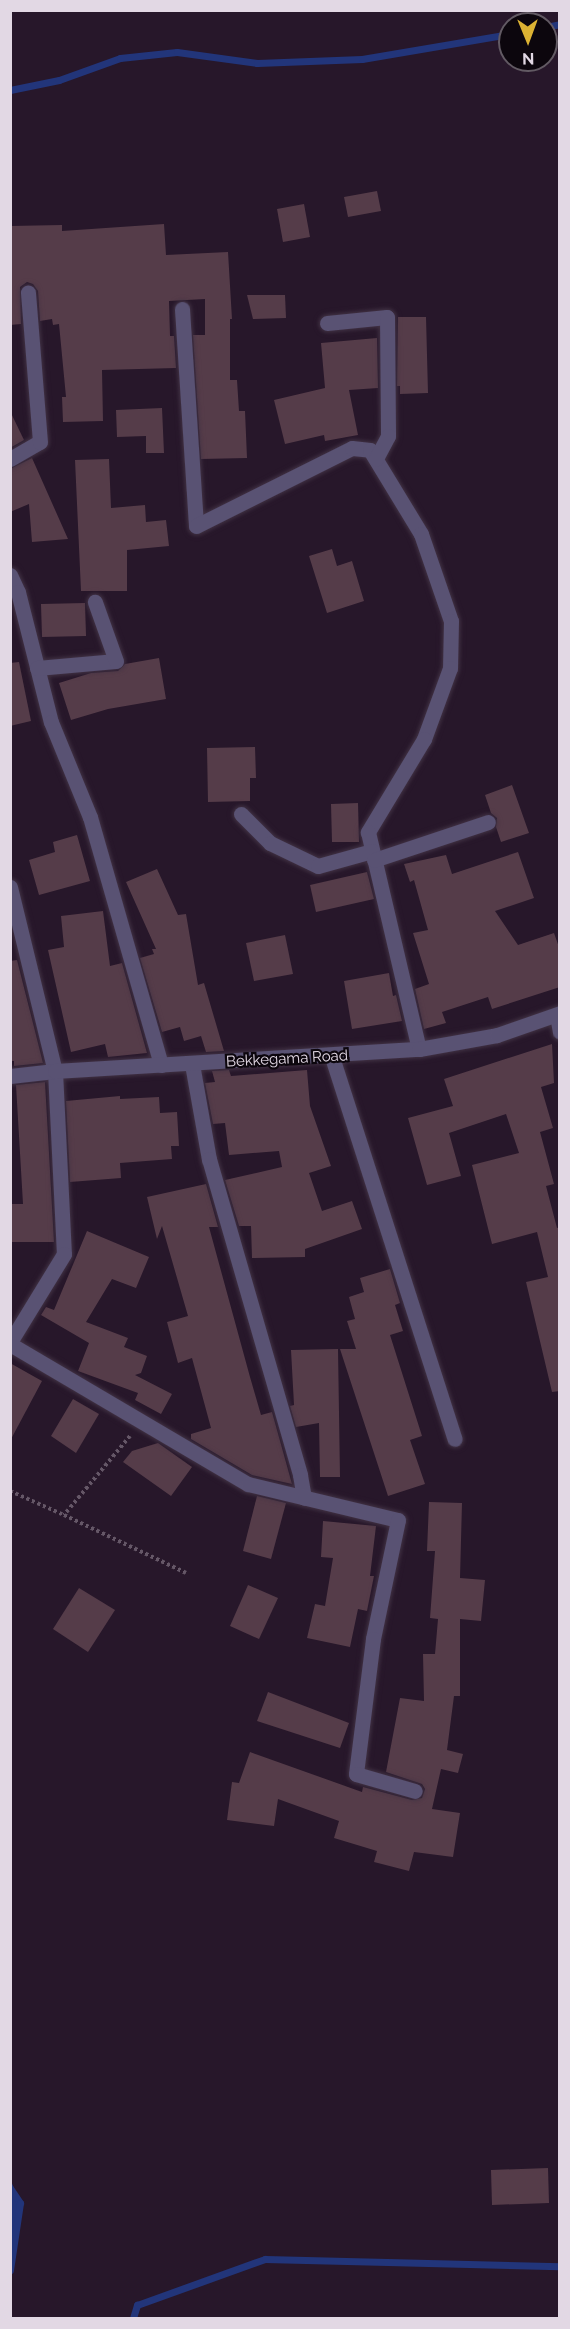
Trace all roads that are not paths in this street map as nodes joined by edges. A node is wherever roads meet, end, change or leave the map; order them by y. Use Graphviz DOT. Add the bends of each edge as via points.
graph roads {
  1 [pos="28,292"];
  2 [pos="182,309"];
  3 [pos="327,323"];
  4 [pos="10,459"];
  5 [pos="376,459"];
  6 [pos="10,575"];
  7 [pos="95,602"];
  8 [pos="37,668"];
  9 [pos="241,814"];
  10 [pos="488,822"];
  11 [pos="373,855"];
  12 [pos="10,887"];
  13 [pos="558,1014"];
  14 [pos="560,1032"];
  15 [pos="419,1049"];
  16 [pos="332,1057"];
  17 [pos="192,1064"];
  18 [pos="161,1065"];
  19 [pos="55,1071"];
  20 [pos="10,1076"];
  21 [pos="10,1343"];
  22 [pos="455,1440"];
  23 [pos="304,1498"];
  24 [pos="415,1791"];
  1 -- 4 [label="street" via="40,442"];
  2 -- 5 [label="street" via="196,526 352,448 370,450"];
  3 -- 5 [label="street" via="387,317 388,436"];
  5 -- 11 [label="street" via="421,534 451,621 450,668 424,738 368,832"];
  6 -- 8 [label="street"];
  7 -- 8 [label="street" via="116,661"];
  8 -- 18 [label="street" via="51,722 90,818"];
  9 -- 11 [label="street" via="270,843 318,866"];
  10 -- 11 [label="street"];
  11 -- 15 [label="street"];
  12 -- 19 [label="street"];
  13 -- 14 [label="street"];
  13 -- 15 [label="street, Bekkegama Road" via="496,1035"];
  15 -- 16 [label="street, Bekkegama Road"];
  16 -- 17 [label="street, Bekkegama Road"];
  16 -- 22 [label="street"];
  17 -- 18 [label="street, Bekkegama Road"];
  17 -- 23 [label="street" via="209,1160"];
  18 -- 19 [label="street, Bekkegama Road"];
  19 -- 20 [label="street, Bekkegama Road"];
  19 -- 21 [label="street" via="64,1254"];
  21 -- 23 [label="street" via="248,1484"];
  23 -- 24 [label="street" via="398,1520 373,1640 356,1774"];
}
